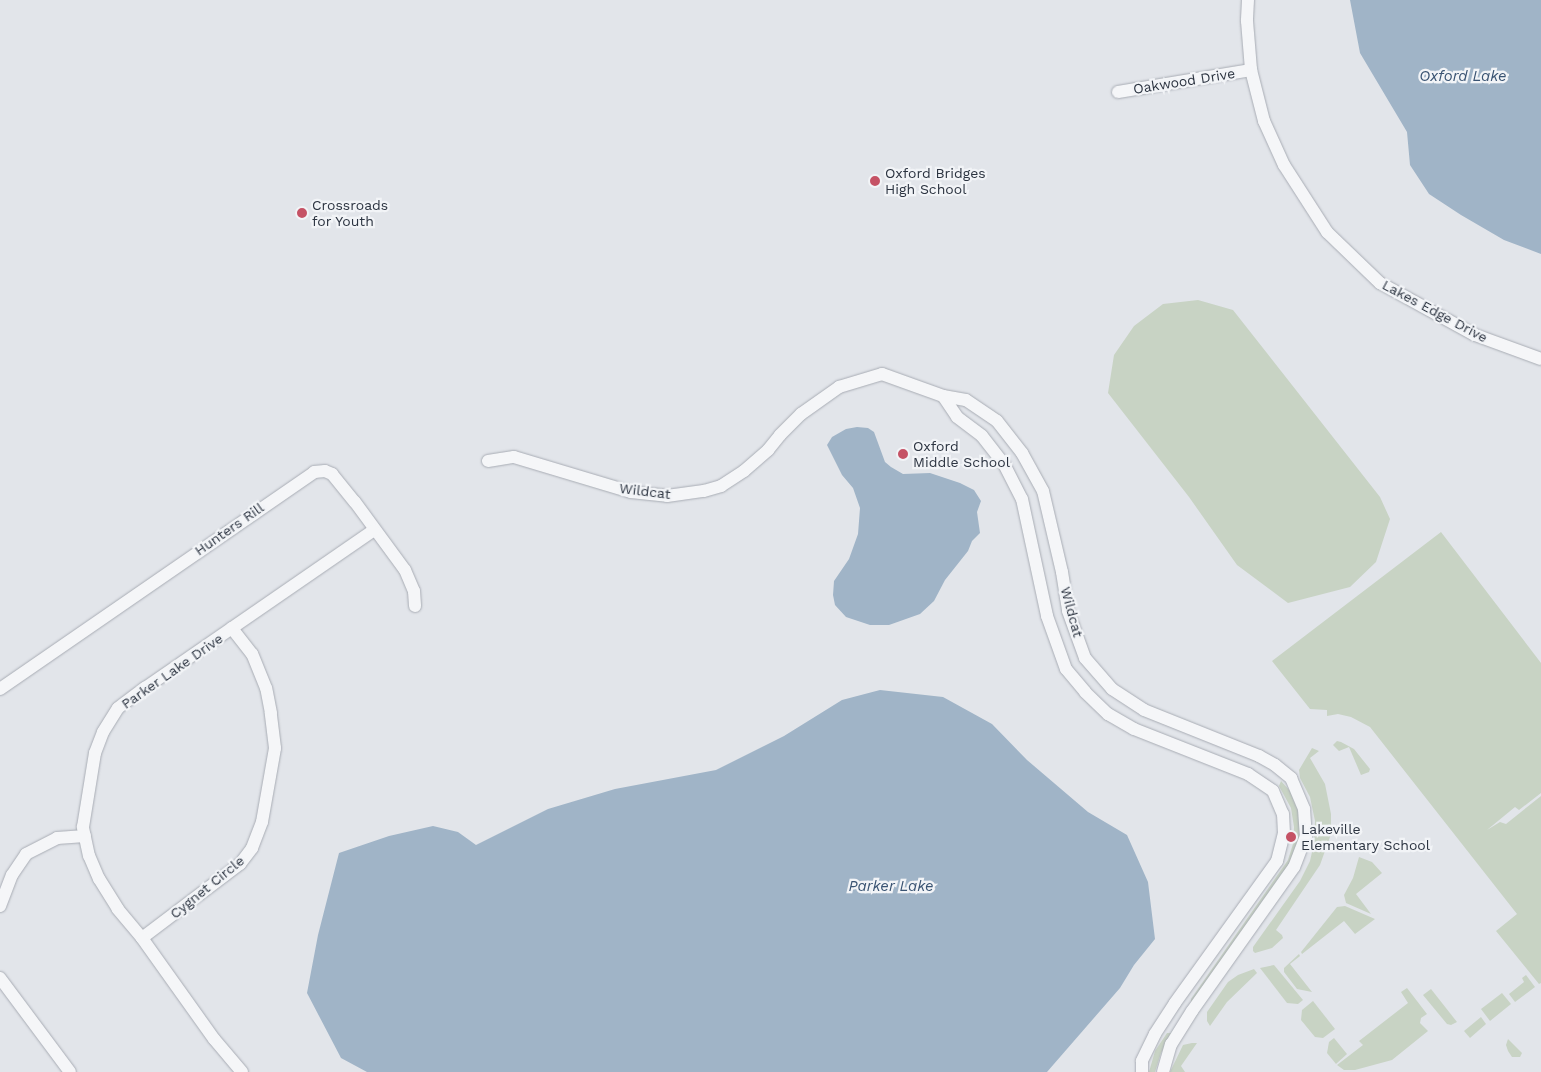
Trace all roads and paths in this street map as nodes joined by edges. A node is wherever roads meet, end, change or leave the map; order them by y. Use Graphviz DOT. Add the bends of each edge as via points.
graph roads {
  1 [pos="1248,0"];
  2 [pos="1251,70"];
  3 [pos="1118,92"];
  4 [pos="1541,359"];
  5 [pos="943,396"];
  6 [pos="488,461"];
  7 [pos="374,530"];
  8 [pos="415,606"];
  9 [pos="232,628"];
  10 [pos="0,689"];
  11 [pos="1275,765"];
  12 [pos="1262,784"];
  13 [pos="85,836"];
  14 [pos="0,906"];
  15 [pos="142,938"];
  16 [pos="0,978"];
  17 [pos="1168,1014"];
  18 [pos="1184,1023"];
  19 [pos="70,1072"];
  20 [pos="242,1072"];
  21 [pos="1142,1072"];
  22 [pos="1163,1072"];
  1 -- 2 [label="street, Lakes Edge Drive"];
  2 -- 3 [label="street, Oakwood Drive"];
  2 -- 4 [label="street, Lakes Edge Drive" via="1264,120 1284,164 1327,232 1380,283 1475,335"];
  5 -- 6 [label="street, Wildcat" via="882,374 839,387 801,414 744,471 722,486 704,491 668,496 631,492 514,456"];
  5 -- 11 [label="street, Wildcat" via="966,400 997,421 1022,453 1043,491 1068,611 1085,658 1102,679 1122,697 1144,710"];
  5 -- 12 [label="street, Wildcat" via="957,416 982,436 1004,464 1022,498 1047,616 1066,669 1108,714 1134,729 1248,774"];
  7 -- 8 [label="street, Hunters Rill" via="405,570 414,591"];
  7 -- 9 [label="street, Parker Lake Drive"];
  7 -- 10 [label="street, Hunters Rill" via="332,474 314,472"];
  9 -- 13 [label="street, Parker Lake Drive" via="118,708 95,753 83,827"];
  9 -- 15 [label="street, Cygnet Circle" via="252,654 266,688 271,713 275,748 262,822 252,848 240,864"];
  11 -- 12 [label="street"];
  11 -- 18 [label="street, Wildcat" via="1291,778 1304,809 1306,836 1294,867"];
  12 -- 17 [label="street, Wildcat" via="1273,792 1282,814 1284,833 1277,861"];
  13 -- 14 [label="street" via="57,838 26,854 18,862"];
  13 -- 15 [label="street, Parker Lake Drive" via="99,879"];
  15 -- 20 [label="street, Parker Lake Drive" via="214,1039"];
  16 -- 19 [label="street"];
  17 -- 18 [label="street"];
  17 -- 21 [label="street, Wildcat" via="1142,1061"];
  18 -- 22 [label="street, Wildcat" via="1171,1044"];
}
